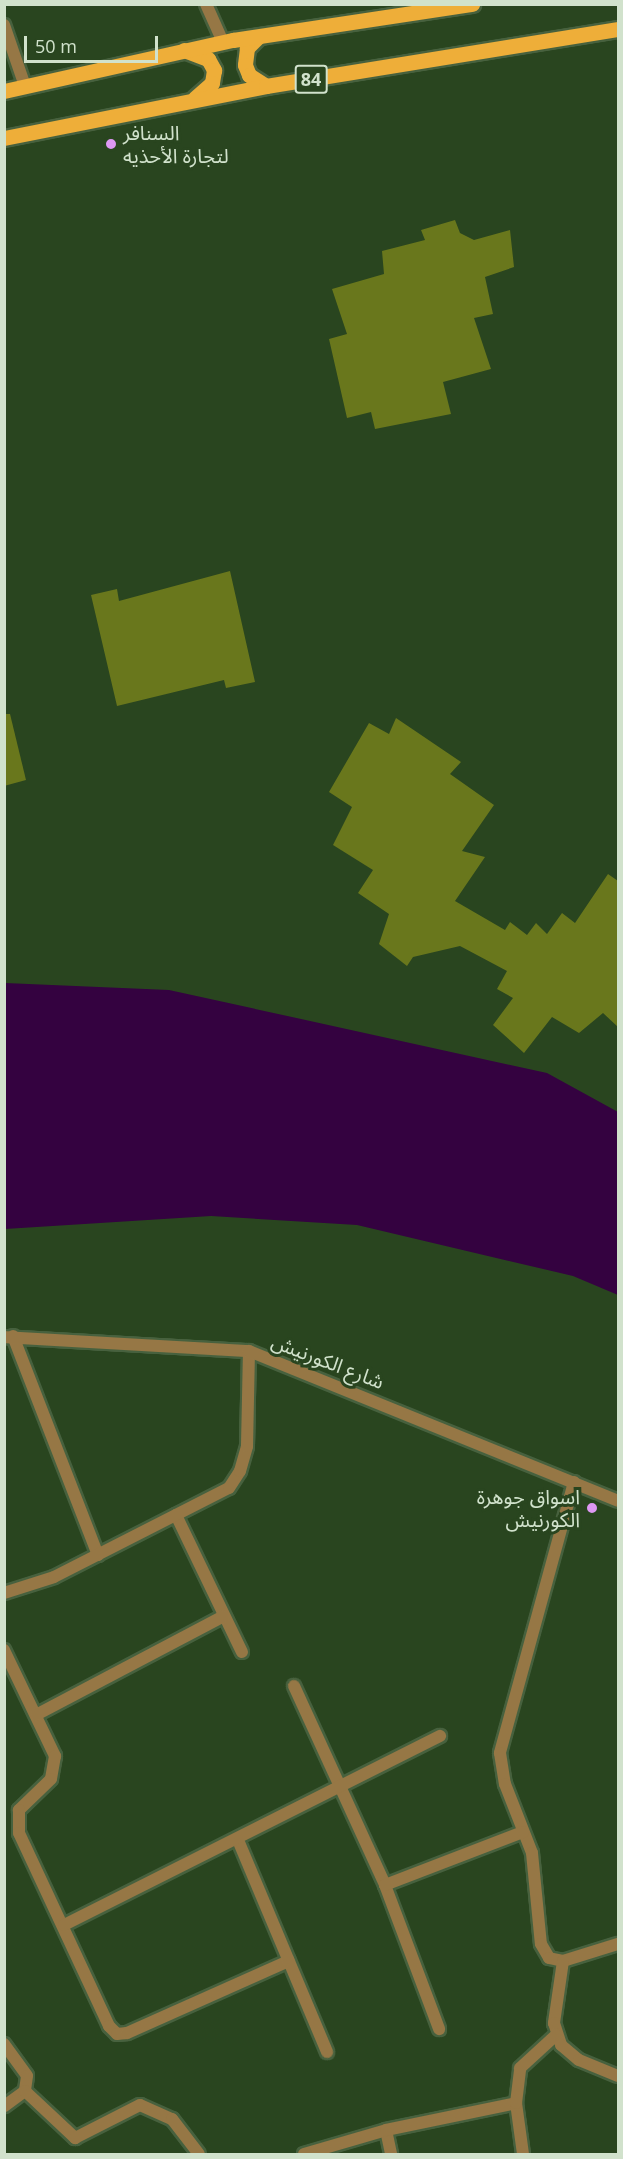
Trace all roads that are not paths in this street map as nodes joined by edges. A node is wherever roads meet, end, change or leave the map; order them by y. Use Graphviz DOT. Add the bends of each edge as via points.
graph roads {
  1 [pos="206,4"];
  2 [pos="472,4"];
  3 [pos="4,25"];
  4 [pos="618,30"];
  5 [pos="258,37"];
  6 [pos="223,42"];
  7 [pos="184,50"];
  8 [pos="25,86"];
  9 [pos="266,86"];
  10 [pos="4,91"];
  11 [pos="190,101"];
  12 [pos="4,138"];
  13 [pos="9,1336"];
  14 [pos="249,1351"];
  15 [pos="574,1482"];
  16 [pos="618,1501"];
  17 [pos="176,1515"];
  18 [pos="98,1555"];
  19 [pos="4,1593"];
  20 [pos="224,1616"];
  21 [pos="4,1650"];
  22 [pos="242,1652"];
  23 [pos="294,1686"];
  24 [pos="36,1715"];
  25 [pos="440,1736"];
  26 [pos="340,1788"];
  27 [pos="523,1832"];
  28 [pos="238,1840"];
  29 [pos="385,1885"];
  30 [pos="64,1925"];
  31 [pos="618,1944"];
  32 [pos="289,1961"];
  33 [pos="563,1961"];
  34 [pos="439,2029"];
  35 [pos="556,2035"];
  36 [pos="4,2044"];
  37 [pos="327,2052"];
  38 [pos="618,2076"];
  39 [pos="25,2091"];
  40 [pos="516,2103"];
  41 [pos="4,2106"];
  42 [pos="386,2130"];
  43 [pos="199,2154"];
  44 [pos="304,2154"];
  45 [pos="391,2154"];
  46 [pos="523,2154"];
  1 -- 6 [label="street"];
  2 -- 5 [label="main road"];
  3 -- 8 [label="street"];
  4 -- 9 [label="main road, 84"];
  5 -- 6 [label="main road"];
  5 -- 9 [label="main road" via="247,48 245,65 249,75"];
  6 -- 7 [label="main road"];
  7 -- 8 [label="main road"];
  7 -- 11 [label="main road" via="208,59 214,70 212,83"];
  8 -- 10 [label="main road"];
  9 -- 11 [label="main road, 84"];
  11 -- 12 [label="main road, 84"];
  13 -- 14 [label="street, شارع الكورنيش"];
  13 -- 18 [label="street"];
  14 -- 15 [label="street, شارع الكورنيش"];
  14 -- 17 [label="street" via="247,1446 240,1472 229,1488"];
  15 -- 16 [label="street, شارع الكورنيش"];
  15 -- 27 [label="street" via="500,1753 505,1784"];
  17 -- 18 [label="street"];
  17 -- 20 [label="street"];
  18 -- 19 [label="street" via="54,1577"];
  20 -- 22 [label="street"];
  20 -- 24 [label="street"];
  21 -- 24 [label="street"];
  23 -- 26 [label="street"];
  24 -- 30 [label="street" via="55,1756 55,1770 51,1779 19,1810 16,1821"];
  25 -- 26 [label="street"];
  26 -- 28 [label="street"];
  26 -- 29 [label="street"];
  27 -- 29 [label="street"];
  27 -- 33 [label="street" via="532,1853 541,1944 549,1958"];
  28 -- 30 [label="street"];
  28 -- 32 [label="street"];
  29 -- 34 [label="street"];
  30 -- 32 [label="street" via="109,2026 117,2034"];
  31 -- 33 [label="street"];
  32 -- 37 [label="street"];
  33 -- 35 [label="street"];
  35 -- 38 [label="street" via="561,2045 579,2060"];
  35 -- 40 [label="street" via="520,2068"];
  36 -- 39 [label="street" via="27,2076"];
  39 -- 41 [label="street"];
  39 -- 43 [label="street" via="75,2138 140,2105 172,2119"];
  40 -- 42 [label="street"];
  40 -- 46 [label="street"];
  42 -- 44 [label="street"];
  42 -- 45 [label="street"];
}
